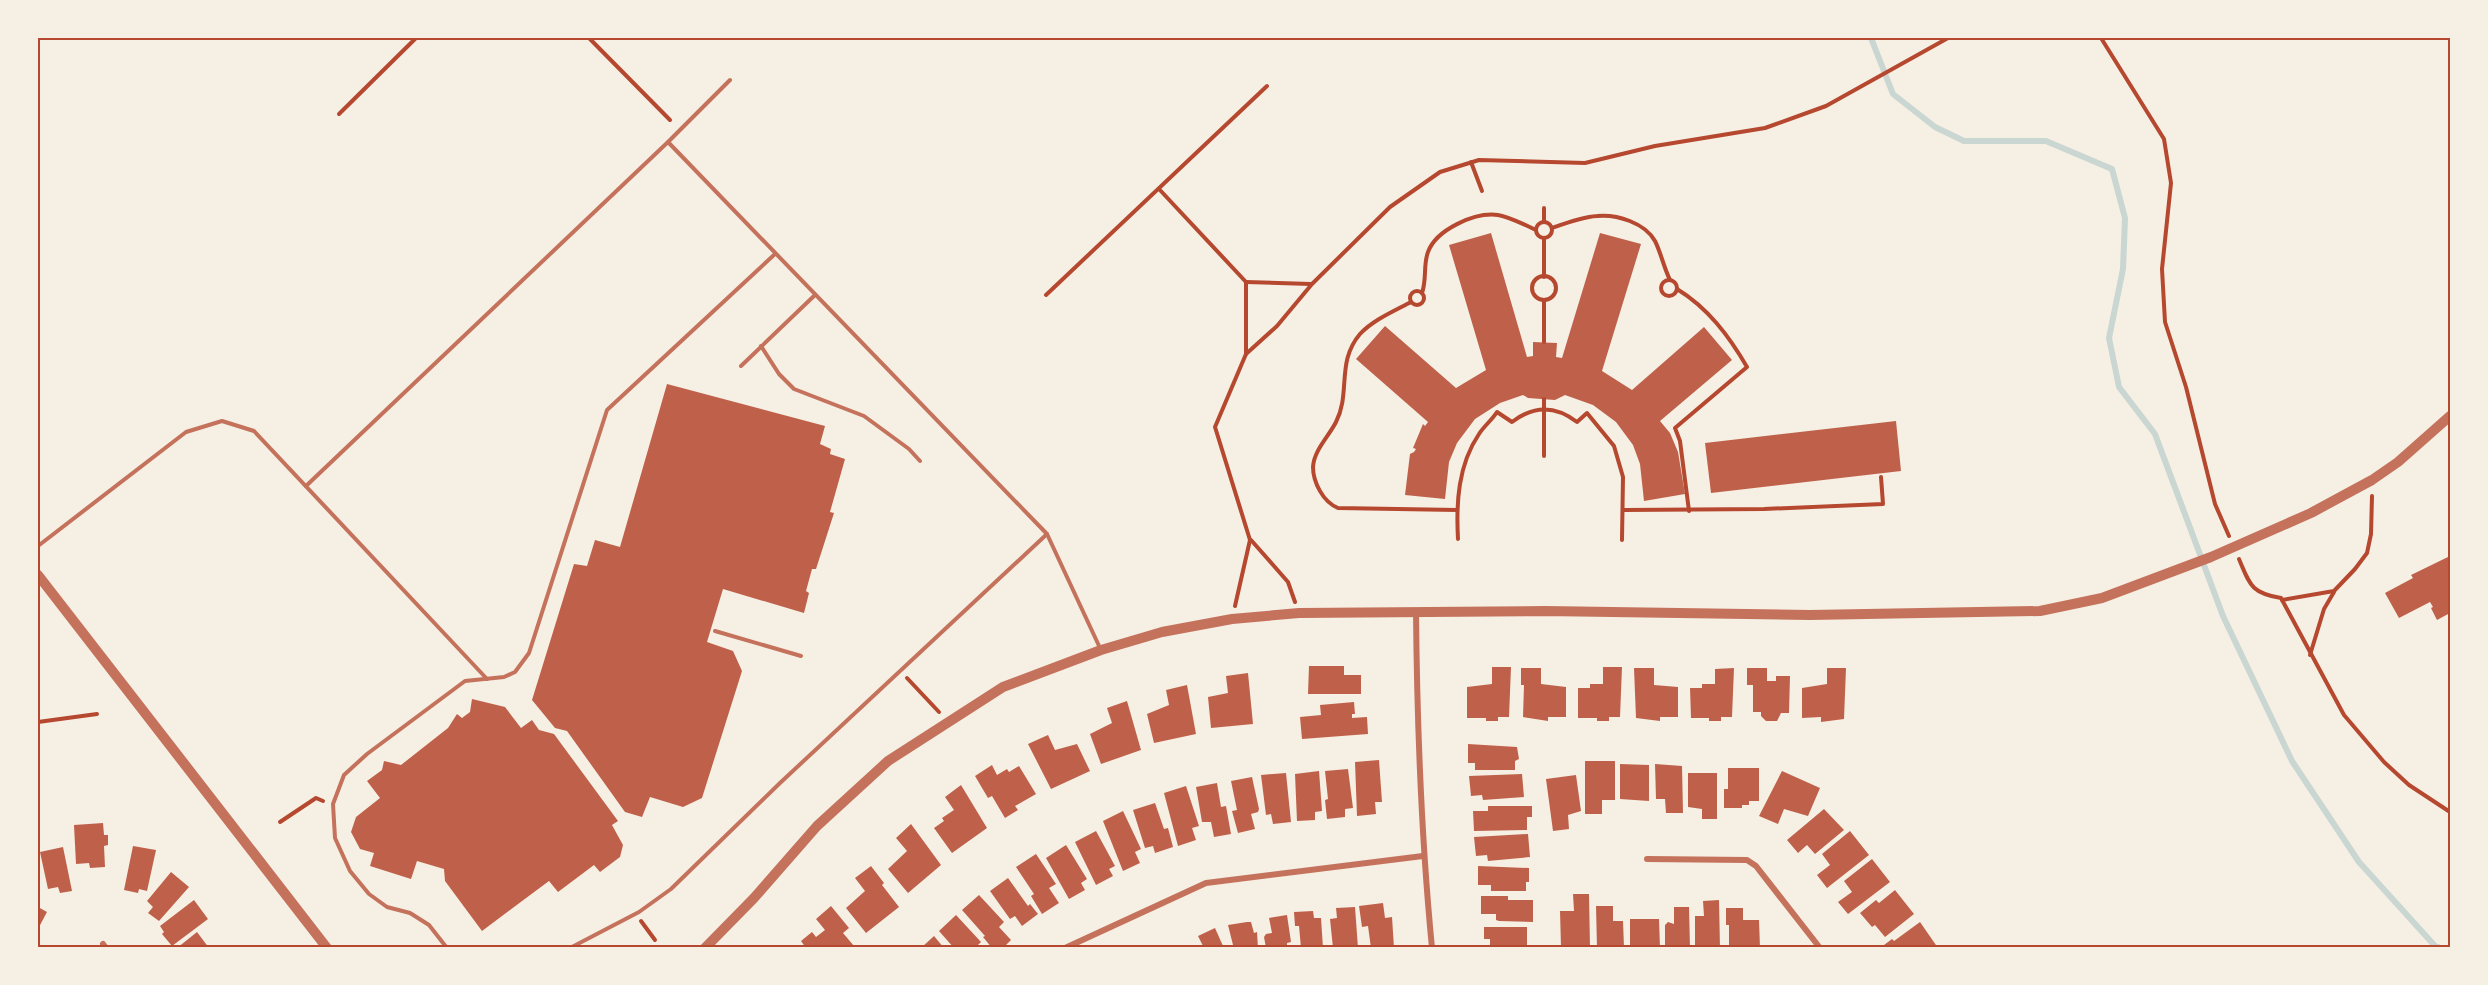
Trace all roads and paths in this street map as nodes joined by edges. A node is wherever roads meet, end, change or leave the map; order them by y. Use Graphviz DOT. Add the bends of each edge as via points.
graph roads {
  1 [pos="416,38"];
  2 [pos="589,38"];
  3 [pos="1948,38"];
  4 [pos="2101,38"];
  5 [pos="730,80"];
  6 [pos="1267,86"];
  7 [pos="339,114"];
  8 [pos="670,120"];
  9 [pos="668,142"];
  10 [pos="1471,162"];
  11 [pos="1159,189"];
  12 [pos="1482,191"];
  13 [pos="1544,208"];
  14 [pos="1544,222"];
  15 [pos="1552,228"];
  16 [pos="1536,230"];
  17 [pos="1544,238"];
  18 [pos="775,254"];
  19 [pos="1544,277"];
  20 [pos="1670,280"];
  21 [pos="1246,282"];
  22 [pos="1312,284"];
  23 [pos="1677,289"];
  24 [pos="1422,293"];
  25 [pos="815,295"];
  26 [pos="1046,295"];
  27 [pos="1544,300"];
  28 [pos="1411,302"];
  29 [pos="1544,342"];
  30 [pos="761,346"];
  31 [pos="1246,354"];
  32 [pos="741,366"];
  33 [pos="1544,399"];
  34 [pos="1544,409"];
  35 [pos="2451,416"];
  36 [pos="1544,456"];
  37 [pos="920,461"];
  38 [pos="1881,477"];
  39 [pos="2372,480"];
  40 [pos="306,486"];
  41 [pos="1458,510"];
  42 [pos="1624,510"];
  43 [pos="1689,511"];
  44 [pos="1047,534"];
  45 [pos="1458,539"];
  46 [pos="1250,540"];
  47 [pos="1622,540"];
  48 [pos="2237,545"];
  49 [pos="38,546"];
  50 [pos="2237,556"];
  51 [pos="38,575"];
  52 [pos="2334,591"];
  53 [pos="2282,600"];
  54 [pos="1416,611"];
  55 [pos="1299,613"];
  56 [pos="1232,619"];
  57 [pos="715,631"];
  58 [pos="1101,650"];
  59 [pos="2310,654"];
  60 [pos="801,656"];
  61 [pos="900,671"];
  62 [pos="487,679"];
  63 [pos="97,714"];
  64 [pos="38,722"];
  65 [pos="947,722"];
  66 [pos="333,804"];
  67 [pos="2451,812"];
  68 [pos="280,822"];
  69 [pos="1423,856"];
  70 [pos="1647,859"];
  71 [pos="635,914"];
  72 [pos="655,940"];
  73 [pos="327,948"];
  74 [pos="447,948"];
  75 [pos="570,948"];
  76 [pos="705,948"];
  77 [pos="1065,948"];
  78 [pos="1432,948"];
  79 [pos="1820,948"];
  1 -- 7 [label="path"];
  2 -- 8 [label="path"];
  3 -- 10 [label="path" via="1826,106 1765,128 1655,146 1585,163"];
  4 -- 48 [label="path" via="2164,139 2171,183 2162,269 2165,322 2186,387 2215,504"];
  5 -- 9 [label="lane"];
  6 -- 11 [label="path"];
  9 -- 18 [label="lane"];
  9 -- 40 [label="lane"];
  10 -- 12 [label="path"];
  10 -- 22 [label="path" via="1440,172 1390,207"];
  11 -- 21 [label="path"];
  11 -- 26 [label="path"];
  13 -- 14 [label="path"];
  14 -- 15 [label="path"];
  14 -- 16 [label="path"];
  15 -- 17 [label="path" via="1551,235"];
  15 -- 20 [label="path" via="1596,216 1636,224 1654,240"];
  16 -- 17 [label="path"];
  16 -- 24 [label="path" via="1489,215 1444,231 1428,251"];
  17 -- 19 [label="path"];
  18 -- 25 [label="lane"];
  18 -- 62 [label="lane" via="607,410 529,653 515,672"];
  19 -- 27 [label="path" via="1556,286 1554,294"];
  19 -- 27 [label="path" via="1534,282 1532,291"];
  20 -- 23 [label="path"];
  20 -- 23 [label="path" via="1663,285 1663,292 1672,295"];
  21 -- 22 [label="path"];
  21 -- 31 [label="path"];
  22 -- 31 [label="path" via="1277,326"];
  23 -- 43 [label="path" via="1704,308 1747,367 1675,428"];
  24 -- 28 [label="path" via="1413,292"];
  24 -- 28 [label="path" via="1423,303 1416,306"];
  25 -- 30 [label="lane"];
  25 -- 44 [label="lane"];
  27 -- 29 [label="path"];
  28 -- 41 [label="path" via="1374,323 1350,349 1337,421 1314,460 1314,473 1325,500 1338,508"];
  30 -- 32 [label="lane"];
  30 -- 37 [label="lane" via="794,389 864,416"];
  31 -- 46 [label="path" via="1215,427"];
  33 -- 34 [label="path"];
  34 -- 36 [label="path"];
  34 -- 41 [label="path" via="1524,413 1512,422 1497,412 1479,434 1462,470"];
  34 -- 42 [label="path" via="1565,413 1577,422 1587,413 1614,446 1623,477"];
  35 -- 39 [label="street"];
  38 -- 43 [label="path" via="1883,504"];
  39 -- 48 [label="street" via="2311,513"];
  39 -- 52 [label="path" via="2367,553"];
  40 -- 49 [label="lane" via="254,431 222,421 186,432"];
  40 -- 62 [label="lane"];
  41 -- 45 [label="path"];
  42 -- 43 [label="path"];
  42 -- 47 [label="path"];
  44 -- 58 [label="lane"];
  44 -- 61 [label="lane"];
  46 -- 55 [label="path" via="1288,582"];
  46 -- 56 [label="path"];
  48 -- 54 [label="street" via="2102,598 2040,611 1810,615"];
  50 -- 53 [label="path" via="2251,587"];
  51 -- 73 [label="street"];
  52 -- 53 [label="path"];
  52 -- 59 [label="path"];
  53 -- 59 [label="path"];
  54 -- 55 [label="street"];
  54 -- 69 [label="street"];
  55 -- 56 [label="street"];
  56 -- 58 [label="street" via="1162,632"];
  57 -- 60 [label="lane"];
  58 -- 65 [label="street" via="1003,687"];
  59 -- 67 [label="path" via="2344,715 2384,762 2409,785"];
  61 -- 65 [label="path"];
  61 -- 71 [label="lane" via="671,889"];
  62 -- 66 [label="lane" via="465,681 367,753 344,775"];
  63 -- 64 [label="path"];
  65 -- 76 [label="street" via="888,760 817,826"];
  66 -- 68 [label="path" via="316,798"];
  66 -- 74 [label="lane" via="334,838 350,871 369,894 387,907 411,913 429,924"];
  69 -- 77 [label="street" via="1206,883"];
  69 -- 78 [label="street"];
  70 -- 79 [label="street" via="1746,860 1756,866"];
  71 -- 72 [label="path"];
  71 -- 75 [label="lane"];
}
